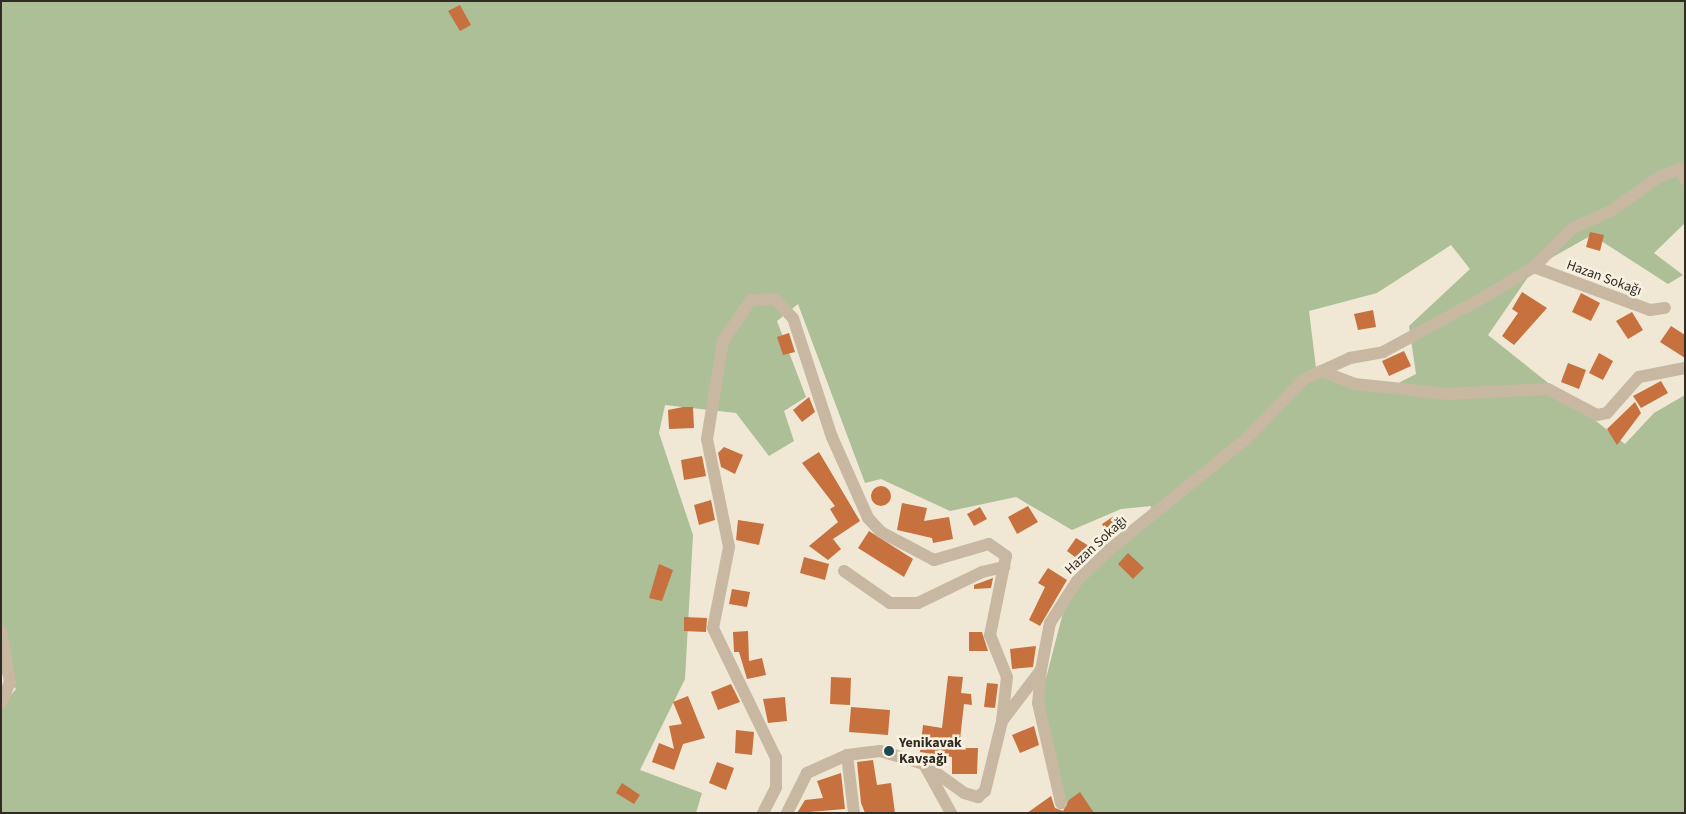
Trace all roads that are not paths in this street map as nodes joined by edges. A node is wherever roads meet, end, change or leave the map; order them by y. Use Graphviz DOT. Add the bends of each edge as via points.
graph roads {
  1 [pos="1685,178"];
  2 [pos="1534,267"];
  3 [pos="1665,308"];
  4 [pos="1685,368"];
  5 [pos="1322,371"];
  6 [pos="1004,567"];
  7 [pos="844,571"];
  8 [pos="1,631"];
  9 [pos="1041,670"];
  10 [pos="1,703"];
  11 [pos="1002,721"];
  12 [pos="847,754"];
  13 [pos="924,764"];
  14 [pos="1061,803"];
  15 [pos="763,813"];
  16 [pos="787,813"];
  17 [pos="854,813"];
  18 [pos="951,813"];
  1 -- 2 [label="street, Hazan Sokağı" via="1679,169 1659,177 1611,211 1573,228"];
  2 -- 3 [label="street, Hazan Sokağı" via="1650,310"];
  2 -- 5 [label="street, Hazan Sokağı" via="1382,352 1350,358"];
  4 -- 5 [label="street" via="1638,377 1607,413 1597,415 1548,389 1448,394 1355,384"];
  5 -- 9 [label="street, Hazan Sokağı" via="1304,379 1245,440 1109,550 1077,581 1050,624"];
  6 -- 7 [label="street" via="982,572 918,603 890,603"];
  6 -- 11 [label="street" via="990,635 1007,676"];
  6 -- 15 [label="street" via="1006,556 989,544 934,560 881,532 868,518 832,437 793,318 775,299 751,300 723,341 708,439 729,547 713,628 776,758 776,788"];
  8 -- 10 [label="street" via="10,682"];
  9 -- 11 [label="street, Hazan Sokağı"];
  9 -- 14 [label="street" via="1038,703"];
  11 -- 13 [label="street, Hazan Sokağı" via="985,790 978,797"];
  12 -- 13 [label="street" via="880,751"];
  12 -- 16 [label="street" via="807,773"];
  12 -- 17 [label="street"];
  13 -- 18 [label="street"];
}
